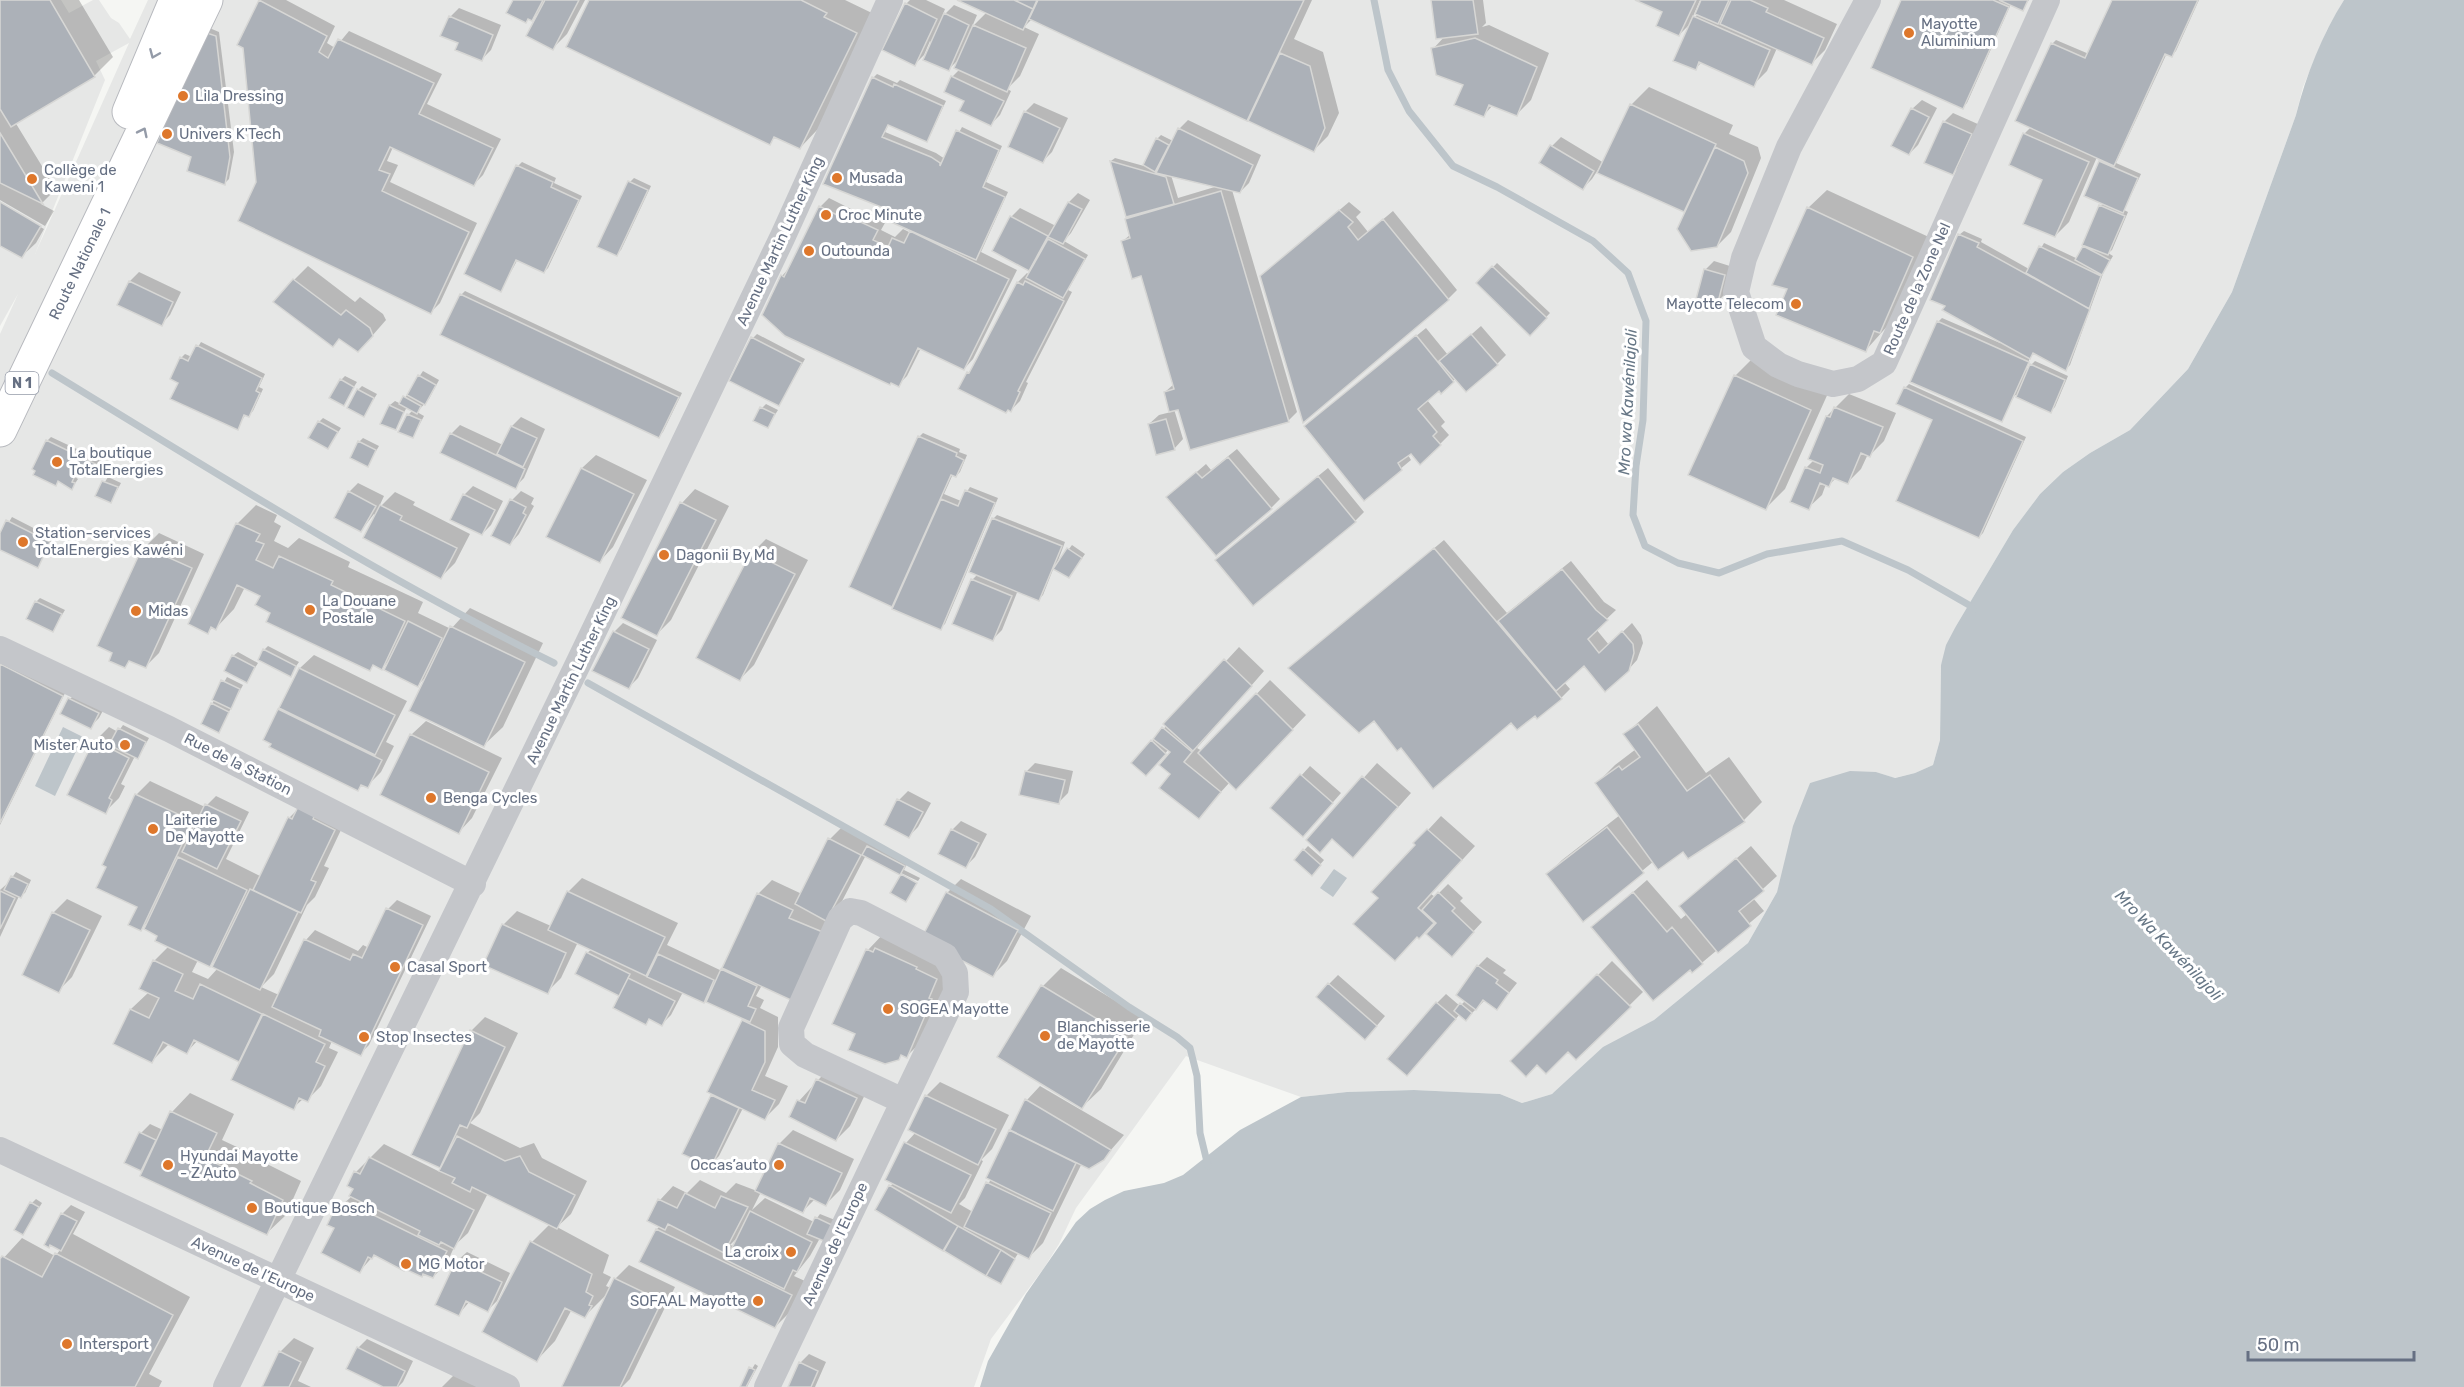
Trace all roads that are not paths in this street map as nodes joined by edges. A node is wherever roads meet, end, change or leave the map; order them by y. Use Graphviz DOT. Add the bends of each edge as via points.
graph roads {
  1 [pos="176,0"];
  2 [pos="206,0"];
  3 [pos="891,0"];
  4 [pos="1868,0"];
  5 [pos="2047,0"];
  6 [pos="0,394"];
  7 [pos="0,430"];
  8 [pos="0,649"];
  9 [pos="473,884"];
  10 [pos="903,1101"];
  11 [pos="0,1150"];
  12 [pos="277,1281"];
  13 [pos="226,1387"];
  14 [pos="507,1387"];
  15 [pos="767,1387"];
  1 -- 6 [label="main road, Route Nationale 1 / N 1, one-way"];
  7 -- 2 [label="main road, Route Nationale 1 / N 1, one-way"];
  3 -- 9 [label="street, Avenue Martin Luther King" via="783,236"];
  4 -- 5 [label="street, Route de la Zone Nel" via="1789,147 1744,258 1736,292 1754,347 1798,374 1833,384 1858,379 1884,363"];
  8 -- 9 [label="street, Rue de la Station" via="169,729"];
  9 -- 12 [label="street, Avenue Martin Luther King"];
  10 -- 10 [label="street, Avenue de l’Europe" via="805,1055 792,1044 790,1028 840,919 850,911 945,956 955,973 956,992"];
  10 -- 15 [label="street, Avenue de l’Europe"];
  11 -- 12 [label="street, Avenue de l’Europe"];
  12 -- 13 [label="street, Avenue Martin Luther King"];
  12 -- 14 [label="street, Avenue de l’Europe"];
}
